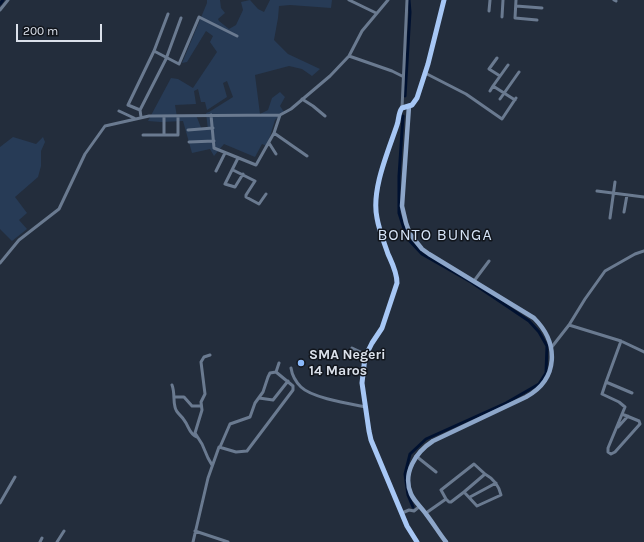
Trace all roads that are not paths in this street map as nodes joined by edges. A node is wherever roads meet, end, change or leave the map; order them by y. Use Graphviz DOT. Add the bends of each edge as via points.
graph roads {
  1 [pos="8,0"];
  2 [pos="349,0"];
  3 [pos="388,0"];
  4 [pos="407,0"];
  5 [pos="444,0"];
  6 [pos="490,0"];
  7 [pos="503,0"];
  8 [pos="516,0"];
  9 [pos="516,6"];
  10 [pos="542,8"];
  11 [pos="0,10"];
  12 [pos="489,11"];
  13 [pos="376,13"];
  14 [pos="168,14"];
  15 [pos="502,17"];
  16 [pos="182,18"];
  17 [pos="536,20"];
  18 [pos="237,36"];
  19 [pos="154,51"];
  20 [pos="350,56"];
  21 [pos="166,58"];
  22 [pos="497,58"];
  23 [pos="508,65"];
  24 [pos="519,72"];
  25 [pos="425,73"];
  26 [pos="402,76"];
  27 [pos="500,76"];
  28 [pos="493,86"];
  29 [pos="490,91"];
  30 [pos="504,93"];
  31 [pos="302,99"];
  32 [pos="500,99"];
  33 [pos="409,106"];
  34 [pos="402,108"];
  35 [pos="140,110"];
  36 [pos="119,111"];
  37 [pos="211,115"];
  38 [pos="280,115"];
  39 [pos="164,116"];
  40 [pos="178,116"];
  41 [pos="325,116"];
  42 [pos="141,117"];
  43 [pos="134,119"];
  44 [pos="212,128"];
  45 [pos="188,130"];
  46 [pos="274,133"];
  47 [pos="143,135"];
  48 [pos="164,135"];
  49 [pos="214,140"];
  50 [pos="189,142"];
  51 [pos="269,143"];
  52 [pos="225,153"];
  53 [pos="276,154"];
  54 [pos="307,156"];
  55 [pos="238,158"];
  56 [pos="233,170"];
  57 [pos="216,172"];
  58 [pos="243,174"];
  59 [pos="615,182"];
  60 [pos="225,184"];
  61 [pos="223,189"];
  62 [pos="597,191"];
  63 [pos="614,193"];
  64 [pos="266,194"];
  65 [pos="627,194"];
  66 [pos="644,197"];
  67 [pos="624,212"];
  68 [pos="610,218"];
  69 [pos="644,251"];
  70 [pos="490,261"];
  71 [pos="0,263"];
  72 [pos="474,281"];
  73 [pos="569,325"];
  74 [pos="621,341"];
  75 [pos="352,348"];
  76 [pos="551,348"];
  77 [pos="644,352"];
  78 [pos="365,354"];
  79 [pos="210,355"];
  80 [pos="279,363"];
  81 [pos="291,368"];
  82 [pos="276,372"];
  83 [pos="288,381"];
  84 [pos="606,382"];
  85 [pos="172,386"];
  86 [pos="632,393"];
  87 [pos="175,397"];
  88 [pos="259,398"];
  89 [pos="201,406"];
  90 [pos="366,407"];
  91 [pos="622,414"];
  92 [pos="628,416"];
  93 [pos="616,429"];
  94 [pos="197,437"];
  95 [pos="220,447"];
  96 [pos="416,456"];
  97 [pos="212,465"];
  98 [pos="436,472"];
  99 [pos="485,474"];
  100 [pos="15,477"];
  101 [pos="496,483"];
  102 [pos="464,492"];
  103 [pos="470,497"];
  104 [pos="446,499"];
  105 [pos="0,503"];
  106 [pos="417,508"];
  107 [pos="402,513"];
  108 [pos="426,514"];
  109 [pos="64,530"];
  110 [pos="195,531"];
  111 [pos="42,538"];
  112 [pos="40,542"];
  113 [pos="58,542"];
  114 [pos="193,542"];
  115 [pos="228,542"];
  116 [pos="416,542"];
  117 [pos="446,542"];
  1 -- 11 [label="street"];
  2 -- 13 [label="street"];
  3 -- 13 [label="street"];
  4 -- 26 [label="street"];
  5 -- 25 [label="main road"];
  6 -- 12 [label="street"];
  7 -- 15 [label="street"];
  8 -- 9 [label="street"];
  9 -- 10 [label="street"];
  9 -- 17 [label="street" via="515,18"];
  13 -- 20 [label="street" via="362,31"];
  14 -- 19 [label="street"];
  16 -- 21 [label="street"];
  18 -- 21 [label="street" via="199,17 179,64"];
  19 -- 21 [label="street"];
  19 -- 35 [label="street" via="128,105"];
  20 -- 26 [label="street"];
  20 -- 31 [label="street"];
  21 -- 35 [label="street"];
  22 -- 27 [label="street" via="489,69"];
  23 -- 27 [label="street"];
  24 -- 30 [label="street"];
  25 -- 30 [label="street" via="466,94 502,119 515,99"];
  25 -- 33 [label="main road" via="417,98"];
  26 -- 34 [label="street"];
  27 -- 28 [label="street"];
  28 -- 29 [label="street"];
  28 -- 30 [label="street"];
  30 -- 32 [label="street"];
  31 -- 38 [label="street"];
  31 -- 41 [label="street"];
  33 -- 34 [label="main road"];
  33 -- 72 [label="street" via="402,205 408,229 425,251"];
  34 -- 78 [label="main road" via="385,160 376,207 382,236 397,275 397,285 382,328"];
  35 -- 42 [label="street"];
  36 -- 43 [label="street"];
  37 -- 38 [label="street"];
  37 -- 40 [label="street"];
  37 -- 44 [label="street"];
  38 -- 46 [label="street"];
  39 -- 40 [label="street"];
  39 -- 42 [label="street"];
  39 -- 48 [label="street"];
  40 -- 48 [label="street" via="178,135"];
  42 -- 43 [label="street"];
  43 -- 71 [label="street" via="103,127 85,154 59,209 19,240"];
  44 -- 45 [label="street"];
  44 -- 49 [label="street"];
  46 -- 51 [label="street"];
  46 -- 54 [label="street"];
  47 -- 48 [label="street"];
  49 -- 50 [label="street"];
  49 -- 52 [label="street" via="214,148"];
  51 -- 53 [label="street"];
  51 -- 55 [label="street" via="256,165"];
  52 -- 55 [label="street"];
  52 -- 57 [label="street"];
  55 -- 56 [label="street"];
  56 -- 58 [label="street"];
  56 -- 60 [label="street"];
  58 -- 60 [label="street" via="235,187"];
  58 -- 64 [label="street" via="255,181 246,197 259,204"];
  59 -- 63 [label="street"];
  60 -- 61 [label="street"];
  62 -- 63 [label="street"];
  63 -- 65 [label="street"];
  63 -- 68 [label="street"];
  65 -- 66 [label="street"];
  65 -- 67 [label="street"];
  69 -- 73 [label="street" via="605,271"];
  70 -- 72 [label="street"];
  72 -- 76 [label="street" via="534,318 545,331"];
  73 -- 74 [label="street"];
  73 -- 76 [label="street"];
  74 -- 77 [label="street"];
  74 -- 84 [label="street"];
  75 -- 78 [label="street"];
  76 -- 96 [label="street" via="550,369 545,380 534,392 433,441"];
  78 -- 90 [label="main road" via="362,380"];
  79 -- 89 [label="street" via="204,357 201,362 205,394"];
  80 -- 82 [label="street"];
  81 -- 90 [label="street" via="300,386 310,392"];
  82 -- 83 [label="street"];
  82 -- 88 [label="street" via="270,374"];
  83 -- 88 [label="street" via="273,400"];
  83 -- 95 [label="street" via="293,390 248,451 236,452"];
  84 -- 86 [label="street"];
  84 -- 91 [label="street" via="602,394 624,406"];
  85 -- 87 [label="street"];
  87 -- 89 [label="street" via="184,397 192,406"];
  87 -- 94 [label="street" via="176,411 190,432"];
  88 -- 95 [label="street" via="250,417 229,425"];
  89 -- 94 [label="street" via="195,431"];
  90 -- 107 [label="main road" via="371,440"];
  91 -- 92 [label="street"];
  91 -- 93 [label="street"];
  92 -- 93 [label="street"];
  92 -- 93 [label="street" via="640,424 611,454 608,448"];
  94 -- 97 [label="street"];
  95 -- 97 [label="street"];
  96 -- 98 [label="street"];
  96 -- 106 [label="street" via="408,480"];
  97 -- 110 [label="street"];
  99 -- 101 [label="street"];
  99 -- 102 [label="street"];
  99 -- 104 [label="street" via="474,464 441,491"];
  100 -- 105 [label="street"];
  101 -- 103 [label="street"];
  101 -- 103 [label="street" via="501,495 478,506"];
  102 -- 103 [label="street"];
  102 -- 104 [label="street" via="450,502"];
  104 -- 108 [label="street"];
  106 -- 107 [label="street"];
  106 -- 108 [label="street"];
  107 -- 116 [label="main road"];
  108 -- 117 [label="street"];
  109 -- 113 [label="street"];
  110 -- 114 [label="street"];
  110 -- 115 [label="street"];
  111 -- 112 [label="street"];
}
